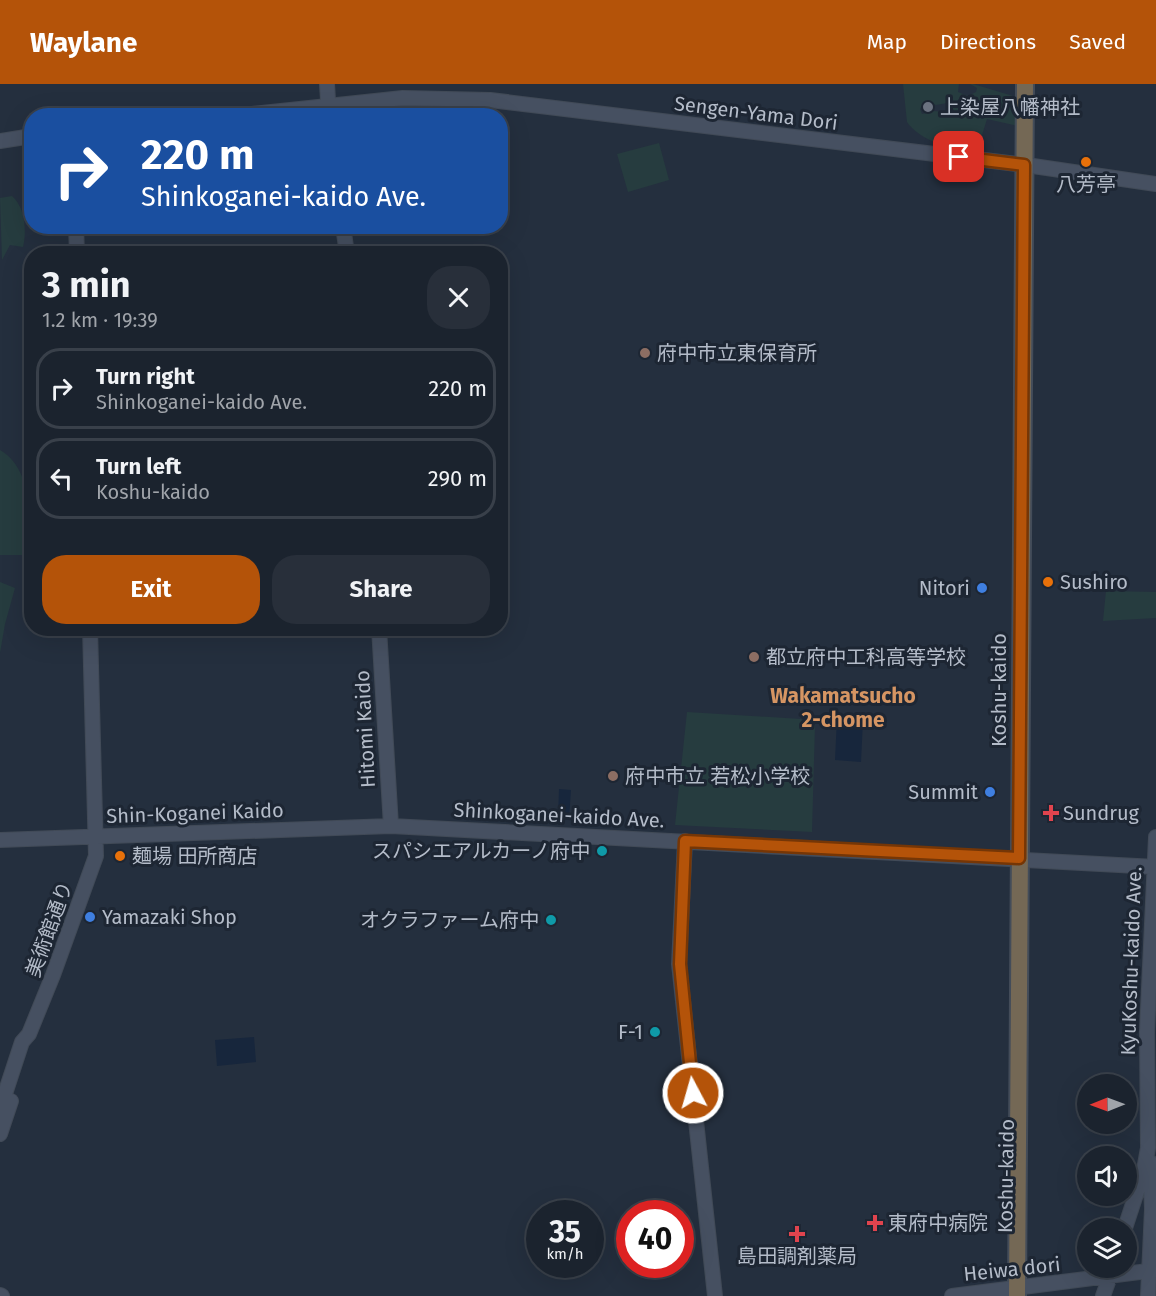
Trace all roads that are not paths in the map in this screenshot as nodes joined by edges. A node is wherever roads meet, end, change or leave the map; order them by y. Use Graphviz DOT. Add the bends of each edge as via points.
graph roads {
  1 [pos="327,84"];
  2 [pos="1025,84"];
  3 [pos="1032,84"];
  4 [pos="328,108"];
  5 [pos="342,108"];
  6 [pos="24,137"];
  7 [pos="0,141"];
  8 [pos="1028,165"];
  9 [pos="1156,184"];
  10 [pos="90,636"];
  11 [pos="379,636"];
  12 [pos="391,826"];
  13 [pos="97,836"];
  14 [pos="1156,837"];
  15 [pos="0,840"];
  16 [pos="685,841"];
  17 [pos="1024,858"];
  18 [pos="1155,867"];
  19 [pos="29,1034"];
  20 [pos="0,1109"];
  21 [pos="0,1134"];
  22 [pos="1148,1148"];
  23 [pos="1137,1193"];
  24 [pos="1150,1214"];
  25 [pos="1152,1270"];
  26 [pos="1137,1271"];
  27 [pos="1087,1278"];
  28 [pos="1109,1278"];
  29 [pos="1021,1292"];
  30 [pos="715,1296"];
  31 [pos="952,1296"];
  32 [pos="1103,1296"];
  33 [pos="1148,1296"];
  1 -- 4 [label="main road"];
  2 -- 8 [label="highway, Koshu-kaido"];
  3 -- 8 [label="highway, Koshu-kaido"];
  5 -- 8 [label="main road, Sengen-Yama Dori" via="422,97 490,100"];
  6 -- 7 [label="main road"];
  8 -- 9 [label="main road, Sengen-Yama Dori"];
  8 -- 17 [label="highway, Koshu-kaido"];
  10 -- 13 [label="main road, 美術館通り"];
  11 -- 12 [label="main road, Hitomi Kaido"];
  12 -- 13 [label="main road, Shin-Koganei Kaido"];
  12 -- 16 [label="main road, Shinkoganei-kaido Ave."];
  13 -- 15 [label="main road, Shin-Koganei Kaido"];
  13 -- 19 [label="main road, 美術館通り" via="90,874"];
  14 -- 18 [label="main road, KyuKoshu-kaido Ave."];
  16 -- 17 [label="main road, Shinkoganei-kaido Ave."];
  16 -- 30 [label="main road" via="680,964"];
  17 -- 18 [label="main road, Shinkoganei-kaido Ave."];
  17 -- 29 [label="highway, Koshu-kaido"];
  18 -- 22 [label="main road, KyuKoshu-kaido Ave." via="1147,1032"];
  19 -- 20 [label="main road" via="22,1042"];
  19 -- 21 [label="main road" via="30,1042"];
  22 -- 23 [label="main road, KyuKoshu-kaido Ave."];
  22 -- 24 [label="main road" via="1152,1179"];
  23 -- 24 [label="main road"];
  24 -- 25 [label="main road"];
  25 -- 26 [label="main road, Heiwa dori"];
  25 -- 33 [label="main road"];
  27 -- 29 [label="main road, Heiwa dori"];
  28 -- 32 [label="main road"];
  29 -- 31 [label="main road, Heiwa dori"];
}
